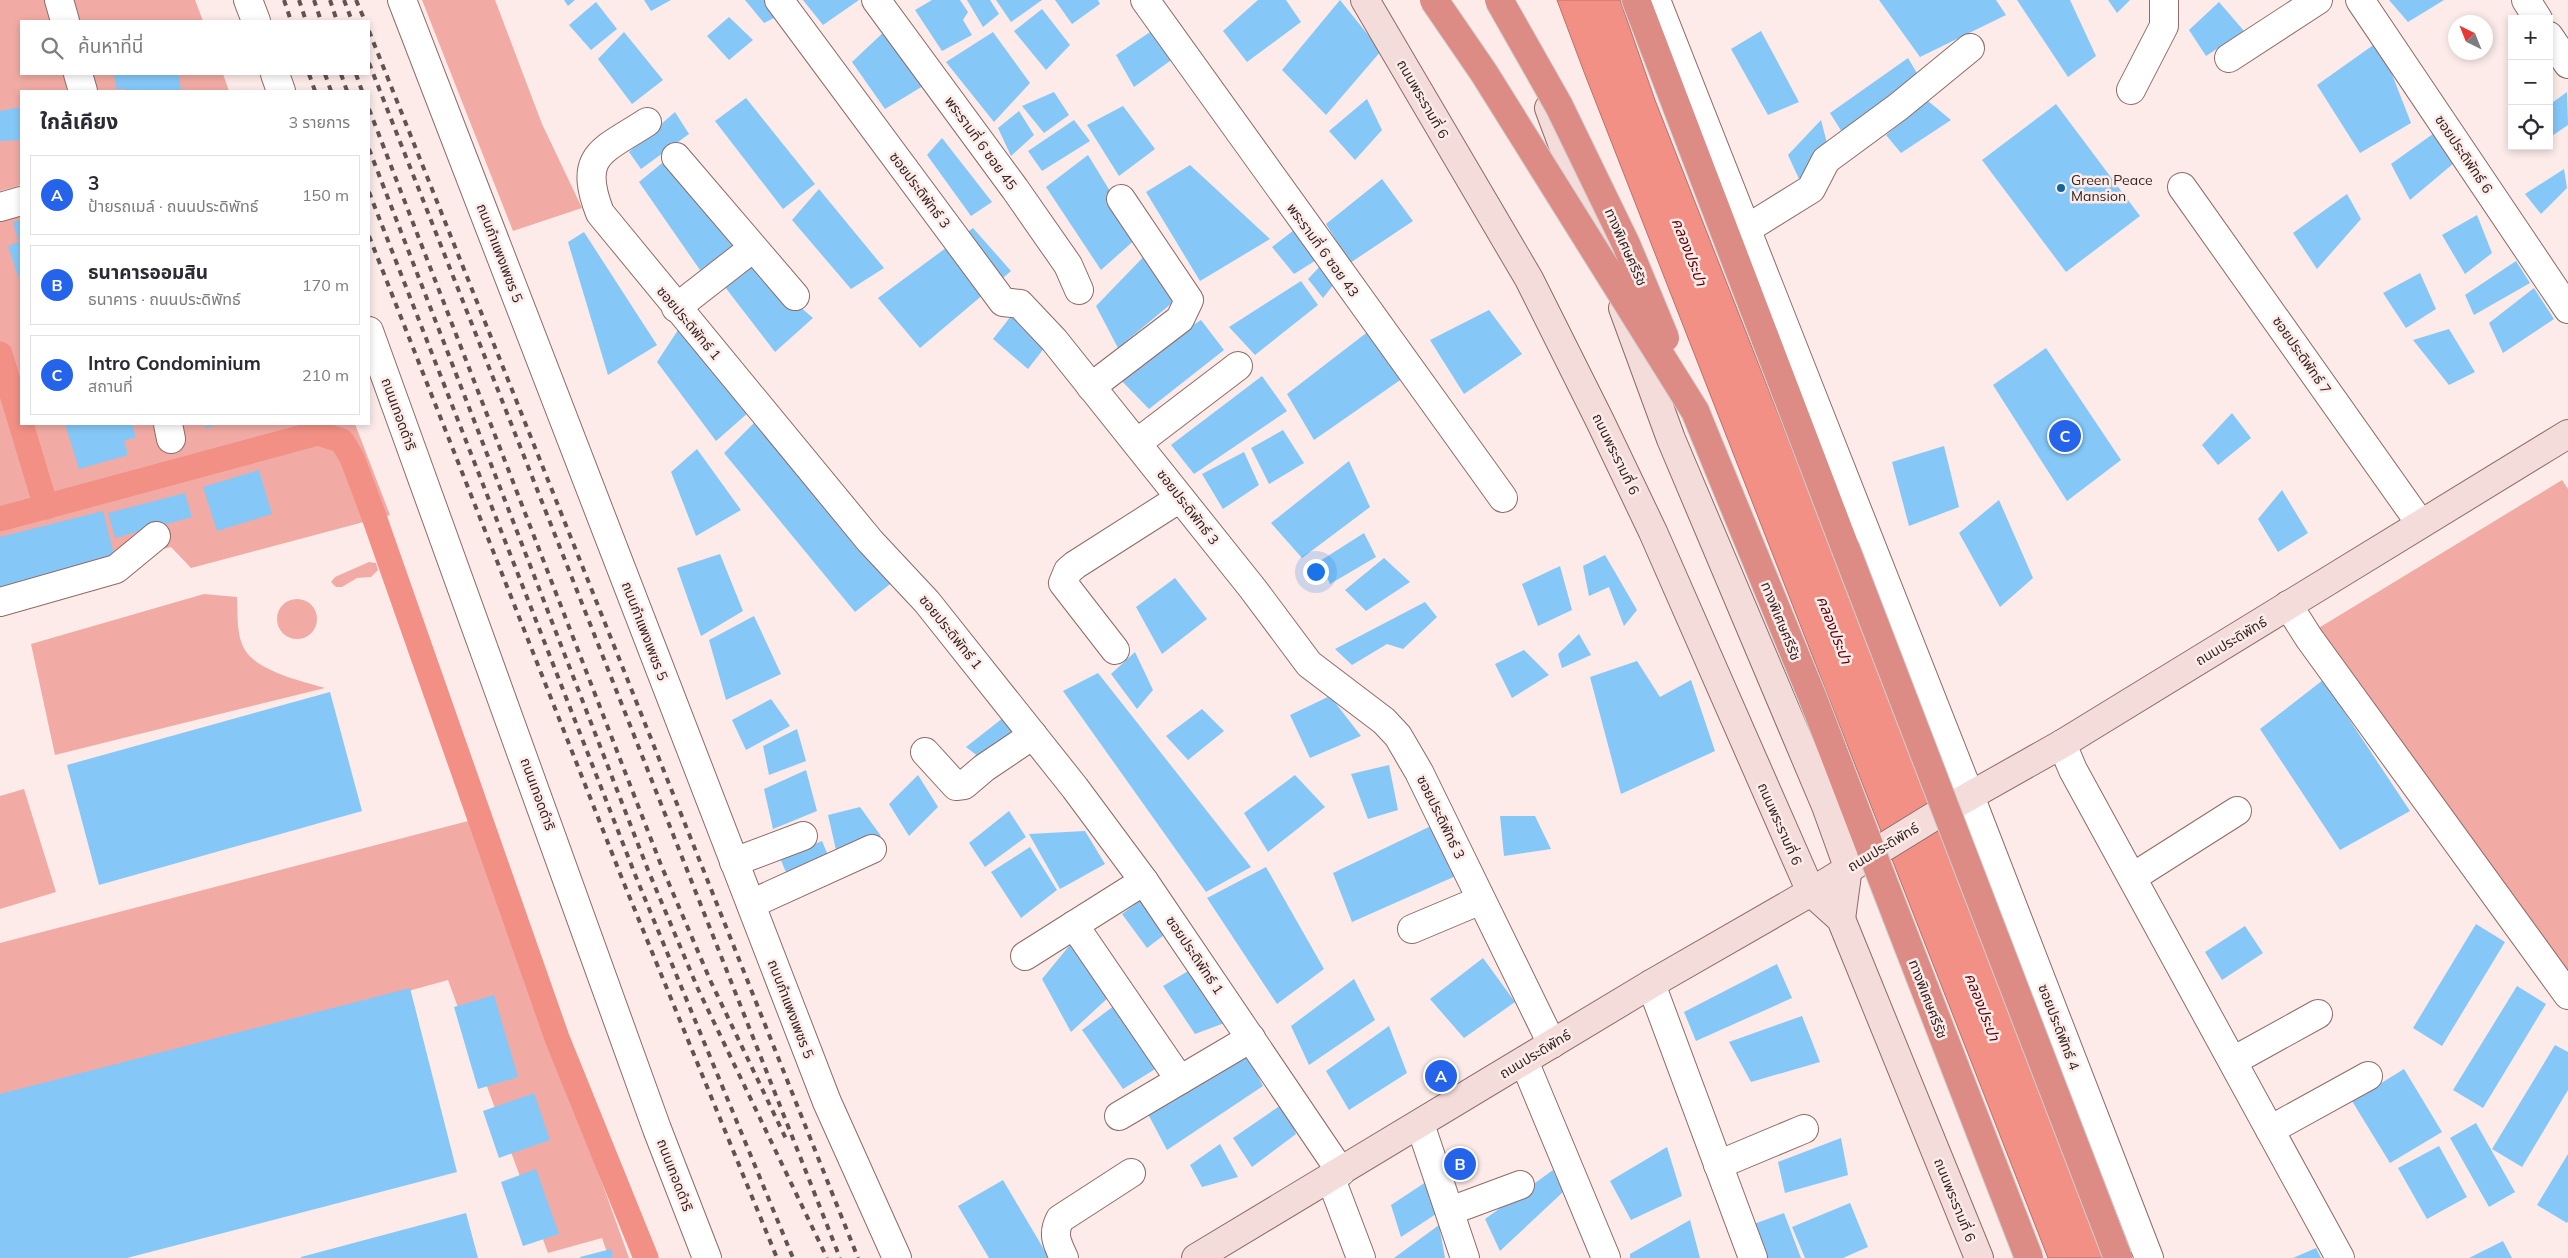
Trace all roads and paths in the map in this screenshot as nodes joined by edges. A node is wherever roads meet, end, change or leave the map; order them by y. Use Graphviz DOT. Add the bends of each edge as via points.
graph roads {
  1 [pos="59,0"];
  2 [pos="248,0"];
  3 [pos="402,0"];
  4 [pos="779,0"];
  5 [pos="876,0"];
  6 [pos="1145,0"];
  7 [pos="1365,0"];
  8 [pos="1434,0"];
  9 [pos="1499,0"];
  10 [pos="1507,0"];
  11 [pos="1636,0"];
  12 [pos="1656,0"];
  13 [pos="2164,0"];
  14 [pos="2318,0"];
  15 [pos="2360,0"];
  16 [pos="2526,0"];
  17 [pos="2535,15"];
  18 [pos="65,20"];
  19 [pos="256,20"];
  20 [pos="2553,42"];
  21 [pos="1970,48"];
  22 [pos="2229,58"];
  23 [pos="2568,64"];
  24 [pos="78,75"];
  25 [pos="275,75"];
  26 [pos="82,90"];
  27 [pos="281,90"];
  28 [pos="2131,90"];
  29 [pos="647,122"];
  30 [pos="676,157"];
  31 [pos="2182,187"];
  32 [pos="1121,200"];
  33 [pos="20,201"];
  34 [pos="0,207"];
  35 [pos="1745,230"];
  36 [pos="753,248"];
  37 [pos="1078,290"];
  38 [pos="795,296"];
  39 [pos="676,308"];
  40 [pos="2568,309"];
  41 [pos="370,334"];
  42 [pos="1238,366"];
  43 [pos="1092,387"];
  44 [pos="1695,411"];
  45 [pos="2568,434"];
  46 [pos="1137,443"];
  47 [pos="1180,498"];
  48 [pos="1503,498"];
  49 [pos="2420,523"];
  50 [pos="156,536"];
  51 [pos="0,602"];
  52 [pos="2288,605"];
  53 [pos="1115,650"];
  54 [pos="1033,735"];
  55 [pos="2062,744"];
  56 [pos="925,752"];
  57 [pos="1970,796"];
  58 [pos="2237,811"];
  59 [pos="803,836"];
  60 [pos="872,849"];
  61 [pos="734,862"];
  62 [pos="1848,867"];
  63 [pos="2133,877"];
  64 [pos="1144,881"];
  65 [pos="1811,892"];
  66 [pos="1481,900"];
  67 [pos="751,904"];
  68 [pos="1841,919"];
  69 [pos="1074,925"];
  70 [pos="1412,929"];
  71 [pos="1025,956"];
  72 [pos="1652,984"];
  73 [pos="2568,995"];
  74 [pos="2318,1014"];
  75 [pos="1251,1038"];
  76 [pos="1552,1044"];
  77 [pos="1524,1061"];
  78 [pos="2233,1061"];
  79 [pos="2368,1076"];
  80 [pos="1180,1080"];
  81 [pos="1119,1116"];
  82 [pos="1420,1124"];
  83 [pos="1804,1129"];
  84 [pos="2270,1130"];
  85 [pos="1718,1165"];
  86 [pos="1131,1173"];
  87 [pos="1336,1176"];
  88 [pos="1520,1185"];
  89 [pos="1450,1211"];
  90 [pos="1201,1257"];
  91 [pos="707,1258"];
  92 [pos="897,1258"];
  93 [pos="1064,1258"];
  94 [pos="1361,1258"];
  95 [pos="1466,1258"];
  96 [pos="1606,1258"];
  97 [pos="1753,1258"];
  98 [pos="1979,1258"];
  99 [pos="2029,1258"];
  100 [pos="2118,1258"];
  101 [pos="2148,1258"];
  102 [pos="2340,1258"];
  1 -- 18 [label="street"];
  2 -- 19 [label="street"];
  3 -- 61 [label="street, ถนนกำแพงเพชร 5"];
  4 -- 43 [label="street, ซอยประดิพัทธ์ 3" via="1003,302 1020,304"];
  5 -- 37 [label="street, พระรามที่ 6 ซอย 45" via="1068,265"];
  6 -- 48 [label="street, พระรามที่ 6 ซอย 43"];
  7 -- 65 [label="main road, ถนนพระรามที่ 6" via="1529,279 1600,421 1653,532"];
  8 -- 44 [label="highway, bridge" via="1484,73"];
  9 -- 44 [label="highway, ทางพิเศษศรีรัช, bridge" via="1559,106 1626,244"];
  10 -- 62 [label="main road, ถนนพระรามที่ 6" via="1671,438 1826,806"];
  11 -- 100 [label="highway, bridge"];
  12 -- 35 [label="street, ซอยประดิพัทธ์ 4"];
  13 -- 28 [label="street" via="2164,26"];
  14 -- 22 [label="street"];
  15 -- 40 [label="street, ซอยประดิพัทธ์ 6"];
  16 -- 17 [label="street"];
  20 -- 23 [label="street"];
  21 -- 35 [label="street" via="1826,160 1811,189"];
  24 -- 26 [label="street"];
  25 -- 27 [label="street"];
  29 -- 39 [label="street, ซอยประดิพัทธ์ 1" via="598,155 590,174 592,193 600,214"];
  30 -- 36 [label="street"];
  31 -- 49 [label="street, ซอยประดิพัทธ์ 7"];
  32 -- 43 [label="street" via="1189,300 1180,319"];
  33 -- 34 [label="street"];
  35 -- 57 [label="street, ซอยประดิพัทธ์ 4"];
  36 -- 38 [label="street"];
  36 -- 39 [label="street"];
  39 -- 54 [label="street, ซอยประดิพัทธ์ 1" via="870,541 927,602"];
  41 -- 91 [label="street, ถนนเทอดดำริ" via="657,1129"];
  42 -- 46 [label="street"];
  43 -- 46 [label="street, ซอยประดิพัทธ์ 3"];
  44 -- 99 [label="highway, ทางพิเศษศรีรัช, bridge" via="1812,696"];
  45 -- 49 [label="main road, ถนนประดิพัทธ์"];
  46 -- 47 [label="street, ซอยประดิพัทธ์ 3"];
  47 -- 53 [label="street" via="1075,566 1064,577 1063,583"];
  47 -- 66 [label="street, ซอยประดิพัทธ์ 3" via="1309,664 1384,721 1398,736"];
  49 -- 52 [label="main road, ถนนประดิพัทธ์"];
  50 -- 51 [label="street" via="116,568"];
  52 -- 55 [label="main road, ถนนประดิพัทธ์"];
  52 -- 73 [label="street"];
  54 -- 56 [label="street" via="964,785 956,786"];
  54 -- 64 [label="street, ซอยประดิพัทธ์ 1"];
  55 -- 57 [label="main road, ถนนประดิพัทธ์"];
  55 -- 63 [label="street"];
  57 -- 62 [label="main road, ถนนประดิพัทธ์"];
  57 -- 101 [label="street, ซอยประดิพัทธ์ 4"];
  58 -- 63 [label="street"];
  59 -- 61 [label="street"];
  60 -- 67 [label="street"];
  61 -- 67 [label="street, ถนนกำแพงเพชร 5"];
  62 -- 65 [label="main road, ถนนประดิพัทธ์"];
  62 -- 68 [label="main road, ถนนพระรามที่ 6"];
  63 -- 78 [label="street"];
  64 -- 69 [label="street"];
  64 -- 75 [label="street, ซอยประดิพัทธ์ 1"];
  65 -- 68 [label="main road, ถนนพระรามที่ 6"];
  65 -- 72 [label="main road, ถนนประดิพัทธ์"];
  66 -- 70 [label="street"];
  66 -- 76 [label="street, ซอยประดิพัทธ์ 3"];
  67 -- 92 [label="street, ถนนกำแพงเพชร 5" via="827,1102"];
  68 -- 98 [label="main road, ถนนพระรามที่ 6"];
  69 -- 71 [label="street"];
  69 -- 80 [label="street"];
  72 -- 76 [label="main road, ถนนประดิพัทธ์"];
  72 -- 85 [label="street"];
  74 -- 78 [label="street"];
  75 -- 80 [label="street"];
  75 -- 87 [label="street, ซอยประดิพัทธ์ 1"];
  76 -- 77 [label="main road, ถนนประดิพัทธ์"];
  77 -- 82 [label="main road, ถนนประดิพัทธ์"];
  77 -- 96 [label="street"];
  78 -- 84 [label="street"];
  79 -- 84 [label="street"];
  80 -- 81 [label="street"];
  82 -- 87 [label="main road, ถนนประดิพัทธ์"];
  82 -- 89 [label="street"];
  83 -- 85 [label="street"];
  84 -- 102 [label="street"];
  85 -- 97 [label="street"];
  86 -- 93 [label="street" via="1060,1219 1055,1229 1056,1241"];
  87 -- 90 [label="main road, ถนนประดิพัทธ์"];
  87 -- 94 [label="street, ซอยประดิพัทธ์ 1"];
  88 -- 89 [label="street"];
  89 -- 95 [label="street"];
}
